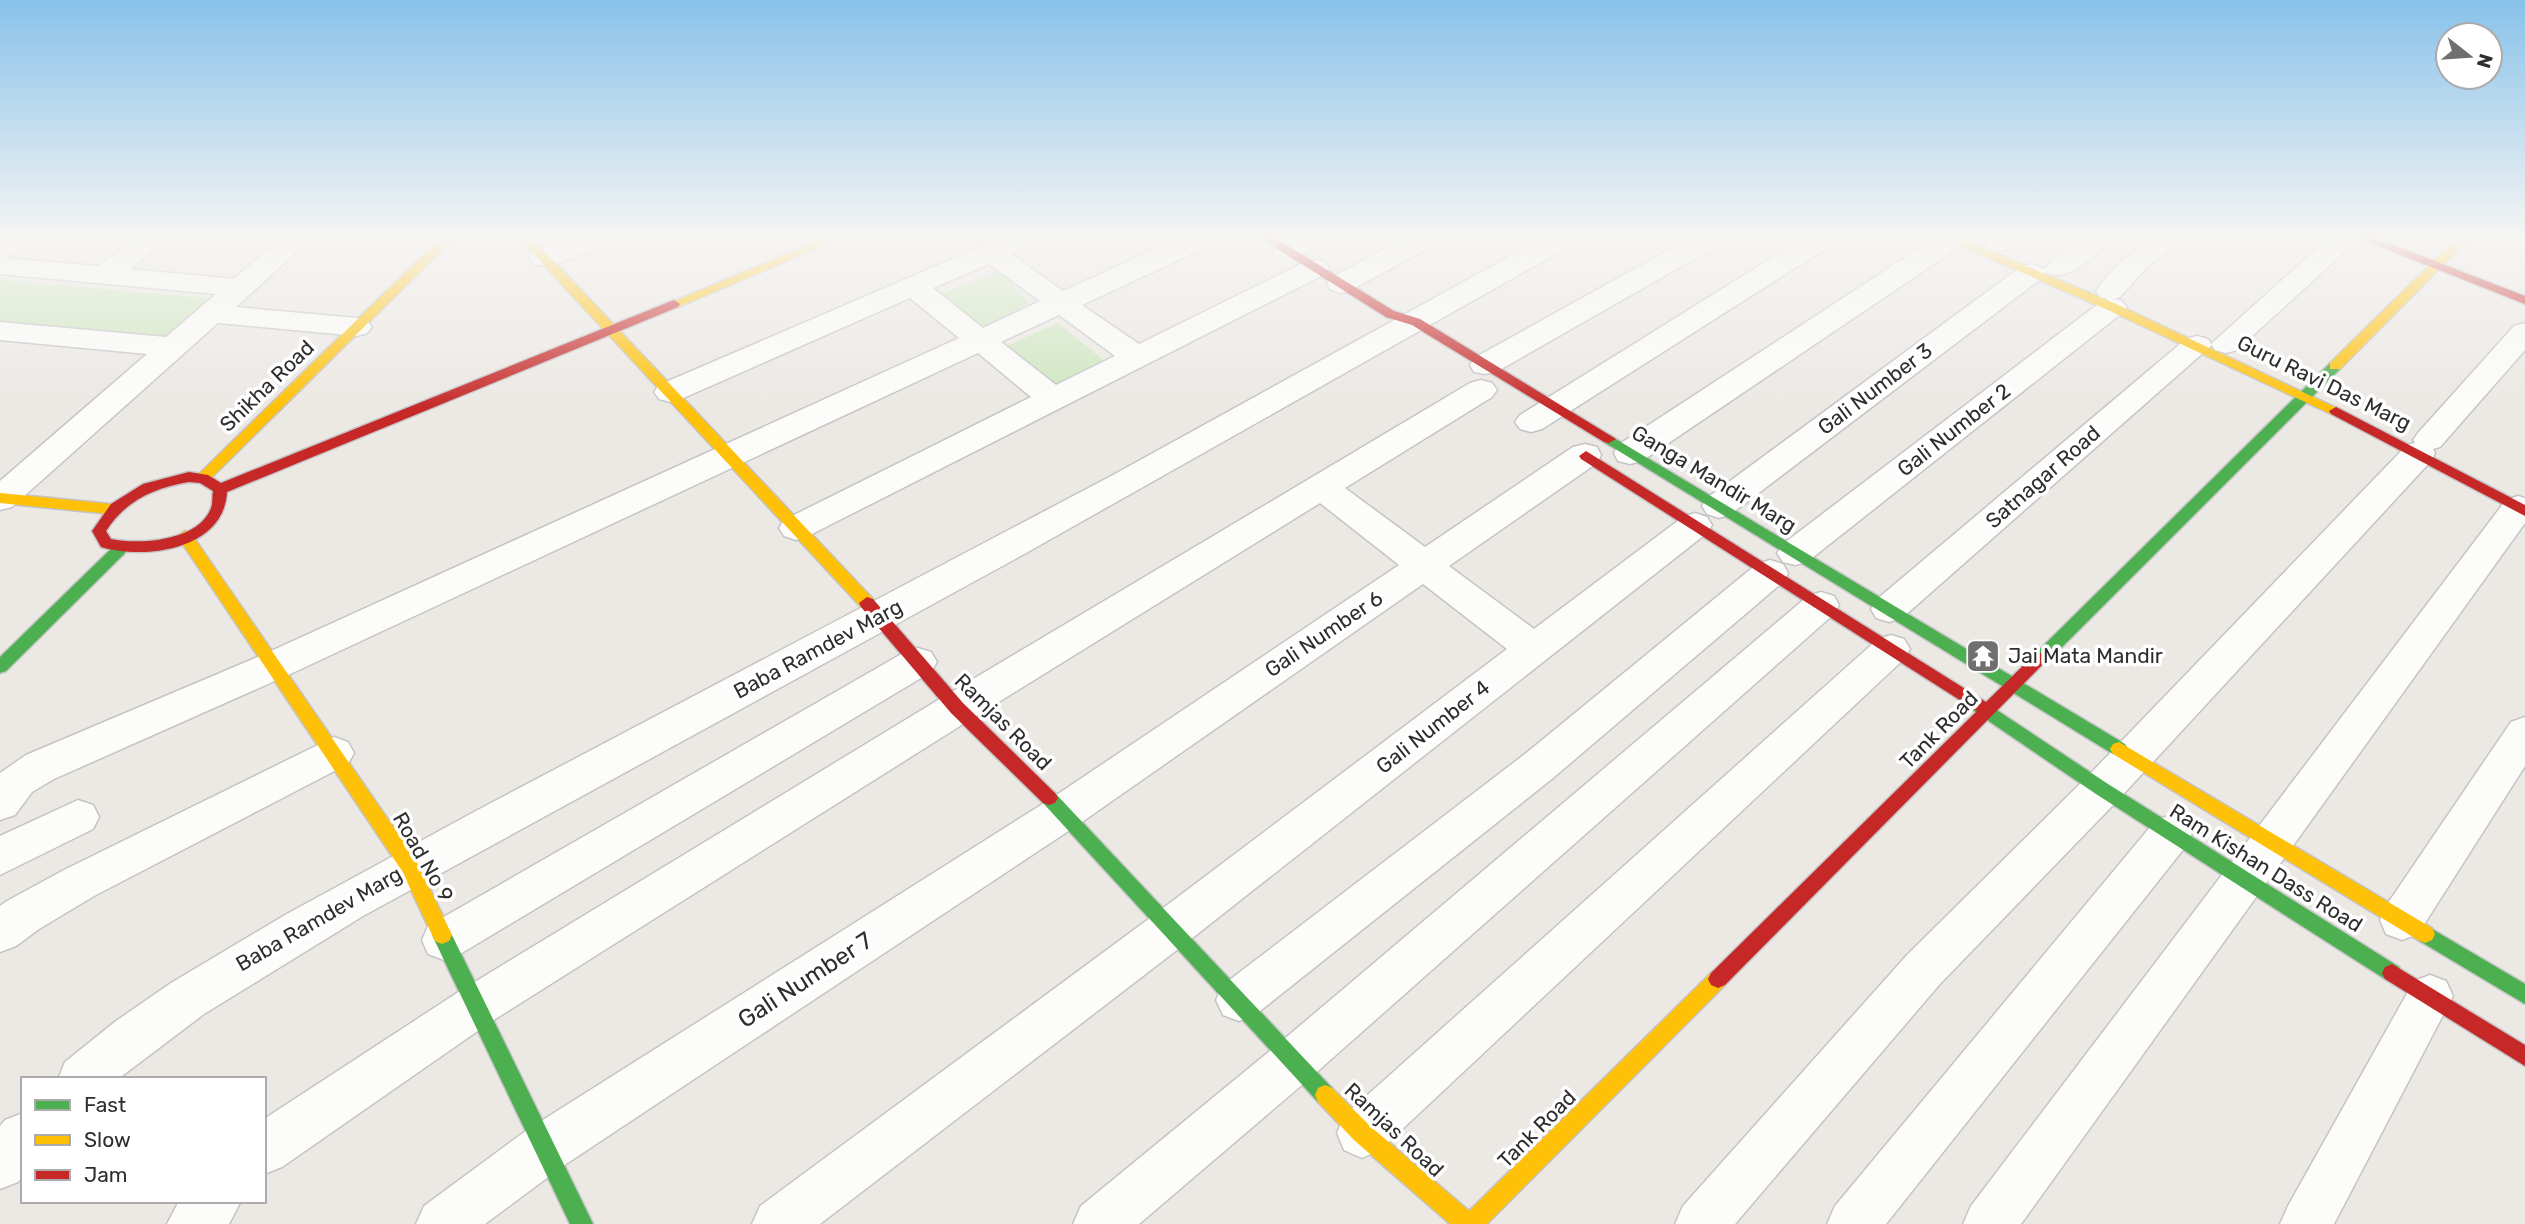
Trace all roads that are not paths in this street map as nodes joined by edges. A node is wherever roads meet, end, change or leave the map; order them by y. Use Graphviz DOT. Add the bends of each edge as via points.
graph roads {
  1 [pos="235,293"];
  2 [pos="392,293"];
  3 [pos="576,293"];
  4 [pos="701,293"];
  5 [pos="900,293"];
  6 [pos="922,293"];
  7 [pos="1047,293"];
  8 [pos="1083,293"];
  9 [pos="1265,293"];
  10 [pos="1354,293"];
  11 [pos="1465,293"];
  12 [pos="1622,293"];
  13 [pos="1735,293"];
  14 [pos="1887,293"];
  15 [pos="2013,293"];
  16 [pos="2098,293"];
  17 [pos="2098,293"];
  18 [pos="2115,293"];
  19 [pos="2276,293"];
  20 [pos="2406,293"];
  21 [pos="2507,293"];
  22 [pos="2111,299"];
  23 [pos="2525,300"];
  24 [pos="1061,303"];
  25 [pos="211,314"];
  26 [pos="357,327"];
  27 [pos="1402,328"];
  28 [pos="611,330"];
  29 [pos="0,331"];
  30 [pos="2525,332"];
  31 [pos="32,334"];
  32 [pos="979,340"];
  33 [pos="2211,344"];
  34 [pos="173,347"];
  35 [pos="1137,357"];
  36 [pos="0,359"];
  37 [pos="1480,382"];
  38 [pos="2306,383"];
  39 [pos="670,392"];
  40 [pos="1053,399"];
  41 [pos="2355,402"];
  42 [pos="1537,418"];
  43 [pos="2426,443"];
  44 [pos="1579,452"];
  45 [pos="1630,453"];
  46 [pos="730,454"];
  47 [pos="203,478"];
  48 [pos="1321,487"];
  49 [pos="220,489"];
  50 [pos="0,498"];
  51 [pos="111,509"];
  52 [pos="2521,509"];
  53 [pos="1707,516"];
  54 [pos="796,528"];
  55 [pos="186,536"];
  56 [pos="119,550"];
  57 [pos="1783,563"];
  58 [pos="1424,565"];
  59 [pos="1821,605"];
  60 [pos="880,617"];
  61 [pos="1890,629"];
  62 [pos="1534,649"];
  63 [pos="918,662"];
  64 [pos="273,666"];
  65 [pos="0,667"];
  66 [pos="2014,685"];
  67 [pos="957,708"];
  68 [pos="1988,711"];
  69 [pos="2525,733"];
  70 [pos="334,752"];
  71 [pos="2132,755"];
  72 [pos="2102,789"];
  73 [pos="0,803"];
  74 [pos="1064,812"];
  75 [pos="78,817"];
  76 [pos="2171,833"];
  77 [pos="2272,842"];
  78 [pos="0,857"];
  79 [pos="409,866"];
  80 [pos="2244,880"];
  81 [pos="2402,920"];
  82 [pos="1170,929"];
  83 [pos="0,932"];
  84 [pos="444,940"];
  85 [pos="2525,995"];
  86 [pos="2430,996"];
  87 [pos="1239,1000"];
  88 [pos="476,1006"];
  89 [pos="2525,1056"];
  90 [pos="1293,1062"];
  91 [pos="84,1077"];
  92 [pos="1362,1133"];
  93 [pos="21,1140"];
  94 [pos="266,1148"];
  95 [pos="545,1148"];
  96 [pos="0,1164"];
  97 [pos="213,1203"];
  98 [pos="193,1224"];
  99 [pos="442,1224"];
  100 [pos="582,1224"];
  101 [pos="778,1224"];
  102 [pos="1100,1224"];
  103 [pos="1469,1224"];
  104 [pos="1701,1224"];
  105 [pos="1853,1224"];
  106 [pos="1990,1224"];
  107 [pos="2306,1224"];
  1 -- 25 [label="street"];
  2 -- 26 [label="street, Shikha Road"];
  3 -- 28 [label="street, Ramjas Road"];
  4 -- 28 [label="street"];
  5 -- 39 [label="street"];
  6 -- 32 [label="street"];
  7 -- 24 [label="street"];
  8 -- 24 [label="street"];
  9 -- 35 [label="street"];
  10 -- 27 [label="street, Ganga Mandir Marg"];
  11 -- 27 [label="street, Baba Ramdev Marg"];
  12 -- 37 [label="street"];
  13 -- 42 [label="street"];
  14 -- 45 [label="street"];
  15 -- 53 [label="street, Gali Number 3"];
  16 -- 22 [label="street, Guru Ravi Das Marg"];
  17 -- 22 [label="street, Guru Ravi Das Marg"];
  18 -- 22 [label="street"];
  19 -- 33 [label="street"];
  20 -- 38 [label="street, Tank Road"];
  21 -- 23 [label="street"];
  22 -- 33 [label="street, Guru Ravi Das Marg"];
  22 -- 33 [label="street, Guru Ravi Das Marg"];
  22 -- 57 [label="street, Gali Number 2"];
  24 -- 32 [label="street"];
  24 -- 35 [label="street"];
  25 -- 26 [label="street"];
  25 -- 34 [label="street"];
  26 -- 47 [label="street, Shikha Road"];
  27 -- 37 [label="street, Ganga Mandir Marg"];
  27 -- 60 [label="street, Baba Ramdev Marg"];
  28 -- 39 [label="street, Ramjas Road"];
  28 -- 49 [label="street"];
  29 -- 31 [label="street"];
  30 -- 43 [label="street"];
  31 -- 34 [label="street"];
  31 -- 36 [label="street"];
  32 -- 40 [label="street"];
  32 -- 46 [label="street"];
  33 -- 38 [label="street, Guru Ravi Das Marg"];
  33 -- 38 [label="street, Guru Ravi Das Marg"];
  33 -- 61 [label="street, Satnagar Road"];
  34 -- 50 [label="street"];
  35 -- 40 [label="street"];
  37 -- 42 [label="street, Ganga Mandir Marg"];
  37 -- 48 [label="street"];
  38 -- 41 [label="street, Guru Ravi Das Marg"];
  38 -- 43 [label="street, Guru Ravi Das Marg"];
  38 -- 66 [label="street, Tank Road"];
  39 -- 46 [label="street, Ramjas Road"];
  40 -- 54 [label="street"];
  42 -- 45 [label="street, Ganga Mandir Marg"];
  43 -- 52 [label="street, Guru Ravi Das Marg"];
  43 -- 71 [label="street"];
  44 -- 53 [label="street, Ganga Mandir Marg"];
  44 -- 58 [label="street, Gali Number 6"];
  45 -- 53 [label="street, Ganga Mandir Marg"];
  46 -- 54 [label="street, Ramjas Road"];
  46 -- 64 [label="street"];
  47 -- 49 [label="street"];
  47 -- 51 [label="street" via="155,484"];
  48 -- 58 [label="street"];
  48 -- 67 [label="street"];
  49 -- 55 [label="street" via="220,506"];
  50 -- 51 [label="street"];
  51 -- 56 [label="street" via="100,530 108,546"];
  52 -- 77 [label="street"];
  53 -- 57 [label="street, Ganga Mandir Marg"];
  53 -- 57 [label="street, Ganga Mandir Marg"];
  53 -- 62 [label="street, Gali Number 4"];
  54 -- 60 [label="street, Ramjas Road"];
  55 -- 56 [label="street" via="151,549"];
  55 -- 64 [label="street, Road No 9"];
  56 -- 65 [label="street"];
  57 -- 59 [label="street, Ganga Mandir Marg"];
  57 -- 61 [label="street, Ganga Mandir Marg"];
  57 -- 87 [label="street" via="1539,766"];
  58 -- 62 [label="street"];
  58 -- 74 [label="street, Gali Number 6"];
  59 -- 61 [label="street, Ganga Mandir Marg"];
  59 -- 90 [label="street"];
  60 -- 63 [label="street, Ramjas Road"];
  60 -- 79 [label="street, Baba Ramdev Marg"];
  61 -- 66 [label="street, Ganga Mandir Marg"];
  61 -- 68 [label="street, Ganga Mandir Marg"];
  61 -- 92 [label="street"];
  62 -- 82 [label="street, Gali Number 4"];
  63 -- 67 [label="street, Ramjas Road"];
  63 -- 84 [label="street"];
  64 -- 70 [label="street, Road No 9"];
  64 -- 73 [label="street" via="29,772"];
  66 -- 68 [label="street, Tank Road"];
  66 -- 71 [label="street, Ram Kishan Dass Road"];
  67 -- 74 [label="street, Ramjas Road"];
  67 -- 88 [label="street"];
  68 -- 72 [label="street, Ram Kishan Dass Road"];
  68 -- 103 [label="street, Tank Road"];
  69 -- 81 [label="street"];
  70 -- 79 [label="street, Road No 9"];
  70 -- 83 [label="street" via="79,883"];
  71 -- 72 [label="street"];
  71 -- 77 [label="street, Ram Kishan Dass Road"];
  72 -- 76 [label="street, Ram Kishan Dass Road"];
  72 -- 104 [label="street" via="1923,970"];
  74 -- 82 [label="street, Ramjas Road"];
  74 -- 95 [label="street, Gali Number 7"];
  75 -- 78 [label="street"];
  76 -- 80 [label="street, Ram Kishan Dass Road"];
  76 -- 105 [label="street"];
  77 -- 80 [label="street"];
  77 -- 81 [label="street, Ram Kishan Dass Road"];
  79 -- 84 [label="street, Road No 9"];
  79 -- 91 [label="street, Baba Ramdev Marg" via="180,1001"];
  80 -- 86 [label="street, Ram Kishan Dass Road"];
  80 -- 106 [label="street"];
  81 -- 85 [label="street, Ram Kishan Dass Road"];
  82 -- 87 [label="street, Ramjas Road"];
  82 -- 101 [label="street, Gali Number 4"];
  84 -- 88 [label="street, Road No 9"];
  86 -- 89 [label="street, Ram Kishan Dass Road"];
  86 -- 107 [label="street"];
  87 -- 90 [label="street, Ramjas Road"];
  88 -- 94 [label="street"];
  88 -- 95 [label="street, Road No 9"];
  90 -- 92 [label="street, Ramjas Road"];
  90 -- 102 [label="street"];
  92 -- 103 [label="street, Ramjas Road"];
  93 -- 96 [label="street"];
  95 -- 99 [label="street, Gali Number 7"];
  95 -- 100 [label="street, Road No 9"];
  97 -- 98 [label="street"];
}
